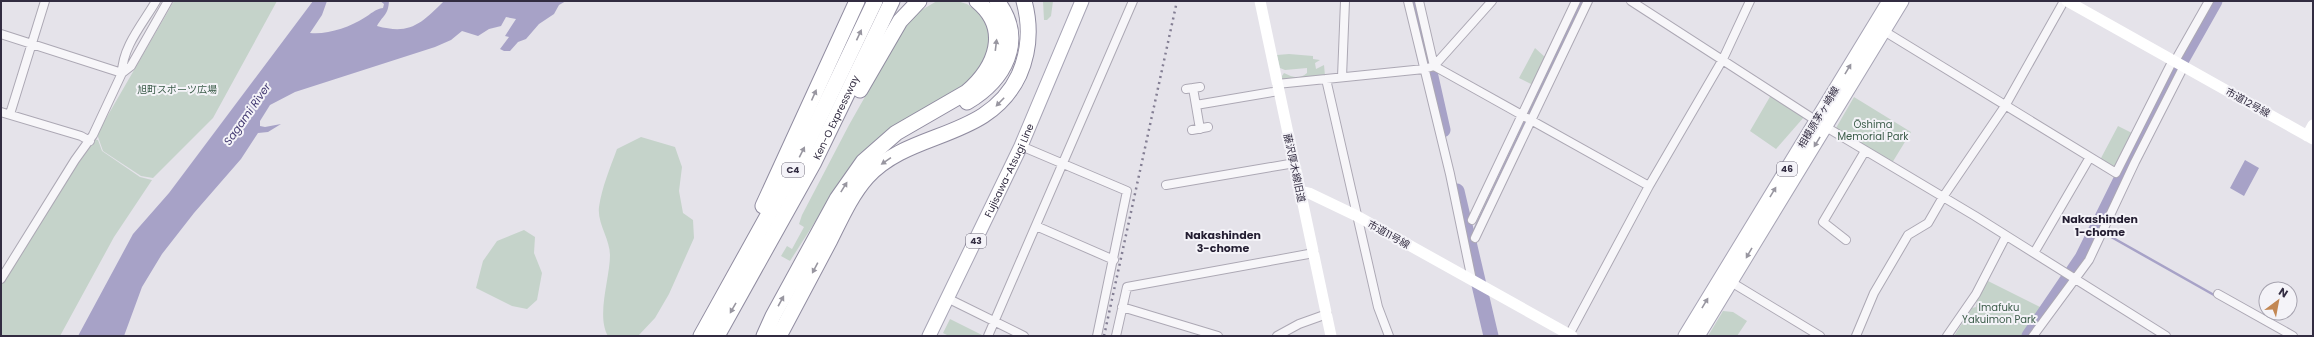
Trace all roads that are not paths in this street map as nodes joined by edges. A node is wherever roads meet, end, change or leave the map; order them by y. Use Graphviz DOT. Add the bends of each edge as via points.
graph roads {
  1 [pos="45,1"];
  2 [pos="156,1"];
  3 [pos="168,1"];
  4 [pos="856,1"];
  5 [pos="875,1"];
  6 [pos="892,1"];
  7 [pos="919,1"];
  8 [pos="978,1"];
  9 [pos="997,1"];
  10 [pos="1024,1"];
  11 [pos="1035,1"];
  12 [pos="1082,1"];
  13 [pos="1133,1"];
  14 [pos="1260,1"];
  15 [pos="1345,1"];
  16 [pos="1408,1"];
  17 [pos="1419,1"];
  18 [pos="1492,1"];
  19 [pos="1576,1"];
  20 [pos="1588,1"];
  21 [pos="1631,1"];
  22 [pos="1750,1"];
  23 [pos="1889,1"];
  24 [pos="1902,1"];
  25 [pos="2065,1"];
  26 [pos="2209,1"];
  27 [pos="1884,31"];
  28 [pos="1,34"];
  29 [pos="33,44"];
  30 [pos="1723,59"];
  31 [pos="2178,63"];
  32 [pos="1429,68"];
  33 [pos="122,72"];
  34 [pos="1342,77"];
  35 [pos="1326,79"];
  36 [pos="1016,80"];
  37 [pos="1193,88"];
  38 [pos="1278,88"];
  39 [pos="1196,105"];
  40 [pos="2005,106"];
  41 [pos="1,112"];
  42 [pos="10,114"];
  43 [pos="1527,117"];
  44 [pos="1821,124"];
  45 [pos="2313,125"];
  46 [pos="1200,129"];
  47 [pos="896,134"];
  48 [pos="2310,137"];
  49 [pos="90,141"];
  50 [pos="1021,146"];
  51 [pos="1865,151"];
  52 [pos="2090,157"];
  53 [pos="1063,163"];
  54 [pos="1294,163"];
  55 [pos="1166,186"];
  56 [pos="1649,186"];
  57 [pos="1300,191"];
  58 [pos="1943,197"];
  59 [pos="1357,216"];
  60 [pos="1472,220"];
  61 [pos="1036,226"];
  62 [pos="2006,236"];
  63 [pos="1475,238"];
  64 [pos="1846,240"];
  65 [pos="1314,253"];
  66 [pos="2034,253"];
  67 [pos="1114,260"];
  68 [pos="2071,277"];
  69 [pos="1,279"];
  70 [pos="749,281"];
  71 [pos="1731,282"];
  72 [pos="1477,283"];
  73 [pos="2218,294"];
  74 [pos="947,298"];
  75 [pos="1122,307"];
  76 [pos="1326,314"];
  77 [pos="995,322"];
  78 [pos="707,335"];
  79 [pos="1216,335"];
  80 [pos="1571,335"];
  81 [pos="764,336"];
  82 [pos="779,336"];
  83 [pos="929,336"];
  84 [pos="988,336"];
  85 [pos="1024,336"];
  86 [pos="1097,336"];
  87 [pos="1116,336"];
  88 [pos="1277,336"];
  89 [pos="1331,336"];
  90 [pos="1389,336"];
  91 [pos="1685,336"];
  92 [pos="1698,336"];
  93 [pos="1820,336"];
  94 [pos="1856,336"];
  95 [pos="1947,336"];
  96 [pos="2033,336"];
  97 [pos="2166,336"];
  98 [pos="2294,336"];
  1 -- 29 [label="street"];
  2 -- 33 [label="street" via="129,47 122,62"];
  3 -- 33 [label="street" via="131,66"];
  78 -- 4 [label="highway, one-way"];
  78 -- 5 [label="highway, Ken-O Expressway / C4, one-way" via="802,154"];
  6 -- 70 [label="highway, Ken-O Expressway / C4" via="814,162"];
  7 -- 70 [label="highway" via="897,26 774,243"];
  47 -- 8 [label="highway, one-way" via="967,92 989,67 996,49 996,32 990,15"];
  9 -- 47 [label="highway" via="1009,28 1010,44 1007,60 992,84 966,102"];
  10 -- 36 [label="highway" via="1029,35 1026,56"];
  11 -- 36 [label="highway" via="1034,43"];
  12 -- 50 [label="main road, Fujisawa-Atsugi Line / 43"];
  13 -- 53 [label="street"];
  14 -- 38 [label="street, 藤沢厚木線旧道"];
  15 -- 34 [label="street"];
  16 -- 32 [label="street"];
  17 -- 32 [label="street"];
  18 -- 32 [label="street"];
  19 -- 43 [label="street"];
  20 -- 43 [label="street"];
  21 -- 30 [label="street"];
  22 -- 30 [label="street"];
  44 -- 23 [label="main road, 相模原茅ヶ崎線 / 46, one-way"];
  24 -- 27 [label="main road, 相模原茅ヶ崎線 / 46"];
  25 -- 31 [label="street, 市道12号線"];
  25 -- 40 [label="street"];
  26 -- 31 [label="street"];
  27 -- 40 [label="street"];
  27 -- 44 [label="main road, 相模原茅ヶ崎線 / 46"];
  28 -- 29 [label="street"];
  29 -- 33 [label="street"];
  29 -- 42 [label="street"];
  30 -- 44 [label="street"];
  30 -- 56 [label="street"];
  31 -- 48 [label="street, 市道12号線"];
  31 -- 52 [label="street" via="2116,173"];
  31 -- 68 [label="street" via="2101,238"];
  32 -- 34 [label="street"];
  32 -- 43 [label="street"];
  32 -- 72 [label="street" via="1450,174"];
  33 -- 49 [label="street"];
  34 -- 35 [label="street"];
  35 -- 38 [label="street"];
  35 -- 59 [label="street"];
  36 -- 82 [label="highway, one-way" via="1002,100 978,120 898,154 867,178 848,205"];
  37 -- 39 [label="street"];
  38 -- 39 [label="street"];
  38 -- 54 [label="street, 藤沢厚木線旧道"];
  39 -- 46 [label="street"];
  40 -- 52 [label="street"];
  40 -- 58 [label="street"];
  41 -- 42 [label="street"];
  42 -- 49 [label="street"];
  43 -- 56 [label="street"];
  43 -- 60 [label="street"];
  43 -- 63 [label="street"];
  44 -- 51 [label="street"];
  44 -- 71 [label="main road, 相模原茅ヶ崎線 / 46, one-way"];
  91 -- 44 [label="main road, 相模原茅ヶ崎線 / 46, one-way"];
  45 -- 48 [label="street"];
  81 -- 47 [label="highway, one-way" via="772,316 845,185 873,152"];
  49 -- 69 [label="street" via="75,160"];
  50 -- 53 [label="street"];
  50 -- 74 [label="main road, Fujisawa-Atsugi Line / 43"];
  51 -- 58 [label="street"];
  51 -- 64 [label="street" via="1823,222"];
  52 -- 66 [label="street"];
  53 -- 61 [label="street"];
  53 -- 67 [label="street" via="1128,191"];
  54 -- 55 [label="street"];
  54 -- 57 [label="street, 藤沢厚木線旧道"];
  56 -- 80 [label="street"];
  57 -- 59 [label="street, 市道11号線"];
  57 -- 65 [label="street, 藤沢厚木線旧道"];
  58 -- 62 [label="street"];
  58 -- 94 [label="street" via="1928,223 1908,235 1874,293"];
  59 -- 72 [label="street, 市道11号線"];
  59 -- 90 [label="street" via="1378,307"];
  61 -- 67 [label="street"];
  61 -- 77 [label="street"];
  62 -- 66 [label="street"];
  62 -- 95 [label="street" via="1976,294"];
  65 -- 75 [label="street" via="1127,287"];
  65 -- 76 [label="street, 藤沢厚木線旧道"];
  66 -- 68 [label="street"];
  67 -- 86 [label="street"];
  68 -- 96 [label="street"];
  68 -- 97 [label="street"];
  70 -- 78 [label="highway, Ken-O Expressway / C4, one-way"];
  71 -- 92 [label="main road, 相模原茅ヶ崎線 / 46"];
  71 -- 93 [label="street"];
  72 -- 80 [label="street, 市道11号線"];
  73 -- 98 [label="street"];
  74 -- 77 [label="street"];
  74 -- 83 [label="main road, Fujisawa-Atsugi Line / 43"];
  75 -- 79 [label="street"];
  75 -- 87 [label="street"];
  76 -- 88 [label="street"];
  76 -- 89 [label="street, 藤沢厚木線旧道"];
  77 -- 84 [label="street"];
  77 -- 85 [label="street"];
}
